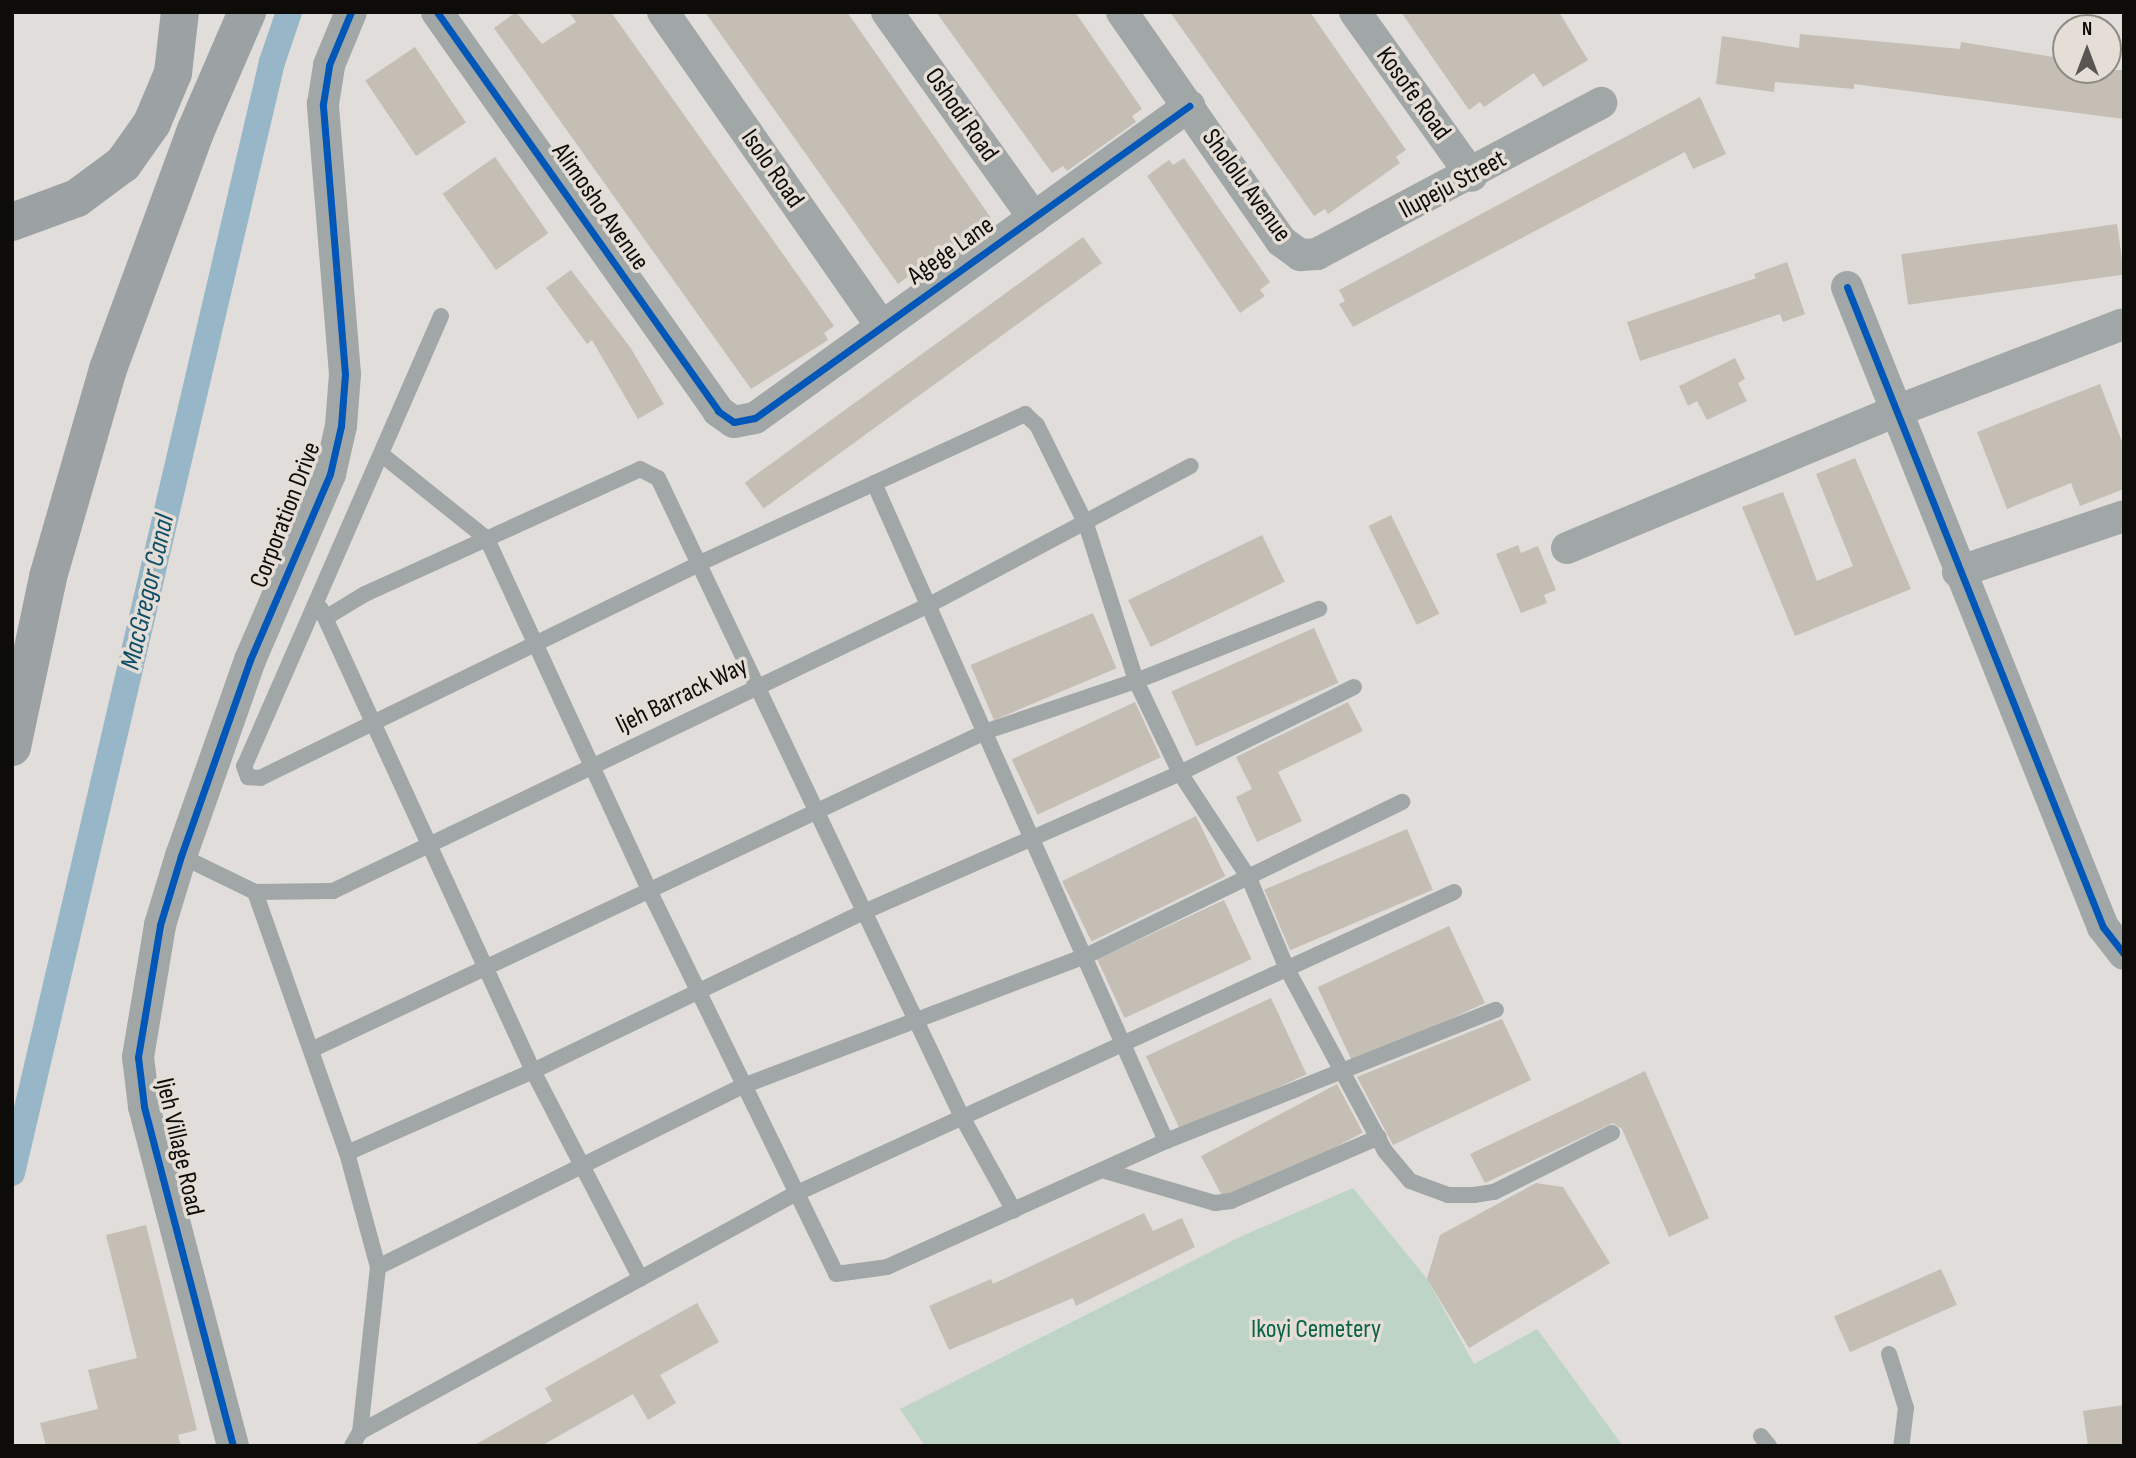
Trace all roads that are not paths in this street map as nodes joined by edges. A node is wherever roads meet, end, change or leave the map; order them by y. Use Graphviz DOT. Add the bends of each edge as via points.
graph roads {
  1 [pos="180,12"];
  2 [pos="247,12"];
  3 [pos="351,12"];
  4 [pos="437,12"];
  5 [pos="663,12"];
  6 [pos="887,12"];
  7 [pos="1122,12"];
  8 [pos="1355,12"];
  9 [pos="1601,103"];
  10 [pos="1189,106"];
  11 [pos="1472,176"];
  12 [pos="1034,218"];
  13 [pos="12,222"];
  14 [pos="1300,255"];
  15 [pos="1847,287"];
  16 [pos="441,316"];
  17 [pos="2121,325"];
  18 [pos="881,326"];
  19 [pos="1894,412"];
  20 [pos="734,422"];
  21 [pos="381,454"];
  22 [pos="1191,466"];
  23 [pos="874,483"];
  24 [pos="2124,516"];
  25 [pos="1086,524"];
  26 [pos="487,539"];
  27 [pos="1567,548"];
  28 [pos="700,564"];
  29 [pos="1958,572"];
  30 [pos="317,600"];
  31 [pos="931,604"];
  32 [pos="1319,609"];
  33 [pos="327,617"];
  34 [pos="535,642"];
  35 [pos="1136,681"];
  36 [pos="759,686"];
  37 [pos="1354,687"];
  38 [pos="374,721"];
  39 [pos="987,731"];
  40 [pos="12,747"];
  41 [pos="595,765"];
  42 [pos="1180,773"];
  43 [pos="1402,802"];
  44 [pos="817,809"];
  45 [pos="1033,836"];
  46 [pos="432,845"];
  47 [pos="181,856"];
  48 [pos="1249,878"];
  49 [pos="648,888"];
  50 [pos="255,892"];
  51 [pos="1454,892"];
  52 [pos="866,911"];
  53 [pos="2124,954"];
  54 [pos="1086,956"];
  55 [pos="1287,969"];
  56 [pos="486,971"];
  57 [pos="698,992"];
  58 [pos="1496,1010"];
  59 [pos="918,1019"];
  60 [pos="1124,1047"];
  61 [pos="311,1050"];
  62 [pos="1345,1070"];
  63 [pos="533,1071"];
  64 [pos="743,1086"];
  65 [pos="962,1117"];
  66 [pos="1612,1133"];
  67 [pos="1378,1137"];
  68 [pos="1166,1142"];
  69 [pos="347,1153"];
  70 [pos="579,1167"];
  71 [pos="1102,1170"];
  72 [pos="795,1194"];
  73 [pos="1013,1211"];
  74 [pos="378,1267"];
  75 [pos="641,1279"];
  76 [pos="1889,1354"];
  77 [pos="356,1439"];
  78 [pos="233,1446"];
  79 [pos="1901,1446"];
  1 -- 13 [label="highway" via="173,74 152,123 123,164 78,198"];
  2 -- 40 [label="highway" via="196,130 108,369 48,578"];
  3 -- 47 [label="street, Corporation Drive" via="329,65 323,104 345,374 341,426 330,474 250,660"];
  4 -- 20 [label="street, Alimosho Avenue" via="718,411"];
  5 -- 18 [label="street, Isolo Road"];
  6 -- 12 [label="street, Oshodi Road"];
  7 -- 10 [label="street, Shololu Avenue"];
  8 -- 11 [label="street, Kosofe Road"];
  9 -- 11 [label="street, Ilupeju Street"];
  10 -- 12 [label="street, Agege Lane"];
  10 -- 14 [label="street, Shololu Avenue" via="1281,242"];
  11 -- 14 [label="street, Ilupeju Street" via="1317,254"];
  12 -- 18 [label="street, Agege Lane"];
  15 -- 19 [label="street"];
  16 -- 21 [label="lane"];
  17 -- 19 [label="street"];
  18 -- 20 [label="street, Agege Lane" via="755,418"];
  19 -- 27 [label="street"];
  19 -- 29 [label="street"];
  21 -- 26 [label="lane"];
  21 -- 30 [label="lane"];
  22 -- 25 [label="lane, Ijeh Barrack Way"];
  23 -- 25 [label="lane" via="1025,414 1037,425"];
  23 -- 28 [label="lane"];
  23 -- 31 [label="lane"];
  24 -- 29 [label="street"];
  25 -- 31 [label="lane, Ijeh Barrack Way"];
  25 -- 35 [label="lane"];
  26 -- 28 [label="lane" via="640,469 658,478"];
  26 -- 33 [label="lane" via="365,594"];
  26 -- 34 [label="lane"];
  28 -- 34 [label="lane"];
  28 -- 36 [label="lane"];
  29 -- 53 [label="street" via="2103,927"];
  30 -- 33 [label="lane"];
  30 -- 38 [label="lane" via="244,766 248,777 260,778"];
  31 -- 36 [label="lane, Ijeh Barrack Way"];
  31 -- 39 [label="lane"];
  32 -- 35 [label="lane"];
  33 -- 38 [label="lane"];
  34 -- 38 [label="lane"];
  34 -- 41 [label="lane"];
  35 -- 39 [label="lane"];
  35 -- 42 [label="lane"];
  36 -- 41 [label="lane, Ijeh Barrack Way"];
  36 -- 44 [label="lane"];
  37 -- 42 [label="lane"];
  38 -- 46 [label="lane"];
  39 -- 44 [label="lane"];
  39 -- 45 [label="lane"];
  41 -- 46 [label="lane, Ijeh Barrack Way"];
  41 -- 49 [label="lane"];
  42 -- 45 [label="lane"];
  42 -- 48 [label="lane"];
  43 -- 48 [label="lane"];
  44 -- 49 [label="lane"];
  44 -- 52 [label="lane"];
  45 -- 52 [label="lane"];
  45 -- 54 [label="lane"];
  46 -- 50 [label="lane, Ijeh Barrack Way" via="333,891"];
  46 -- 56 [label="lane"];
  47 -- 50 [label="lane, Ijeh Barrack Way"];
  47 -- 78 [label="street, Ijeh Village Road" via="160,925 138,1057 144,1106"];
  48 -- 54 [label="lane"];
  48 -- 55 [label="lane"];
  49 -- 56 [label="lane"];
  49 -- 57 [label="lane"];
  50 -- 61 [label="lane"];
  51 -- 55 [label="lane"];
  52 -- 57 [label="lane"];
  52 -- 59 [label="lane"];
  54 -- 59 [label="lane"];
  54 -- 60 [label="lane"];
  55 -- 60 [label="lane"];
  55 -- 62 [label="lane"];
  56 -- 61 [label="lane"];
  56 -- 63 [label="lane"];
  57 -- 63 [label="lane"];
  57 -- 64 [label="lane"];
  58 -- 62 [label="lane"];
  59 -- 64 [label="lane"];
  59 -- 65 [label="lane"];
  60 -- 65 [label="lane"];
  60 -- 68 [label="lane"];
  61 -- 69 [label="lane"];
  62 -- 67 [label="lane"];
  62 -- 68 [label="lane"];
  63 -- 69 [label="lane"];
  63 -- 70 [label="lane"];
  64 -- 70 [label="lane"];
  64 -- 72 [label="lane"];
  65 -- 72 [label="lane"];
  65 -- 73 [label="lane"];
  66 -- 67 [label="lane" via="1494,1192 1474,1195 1448,1195 1410,1181"];
  67 -- 71 [label="lane" via="1231,1201 1215,1203"];
  68 -- 71 [label="lane"];
  69 -- 74 [label="lane"];
  70 -- 74 [label="lane"];
  70 -- 75 [label="lane"];
  71 -- 73 [label="lane"];
  72 -- 73 [label="lane" via="836,1274 887,1267"];
  72 -- 75 [label="lane"];
  74 -- 77 [label="lane"];
  75 -- 77 [label="lane"];
  76 -- 79 [label="lane" via="1906,1408"];
}
